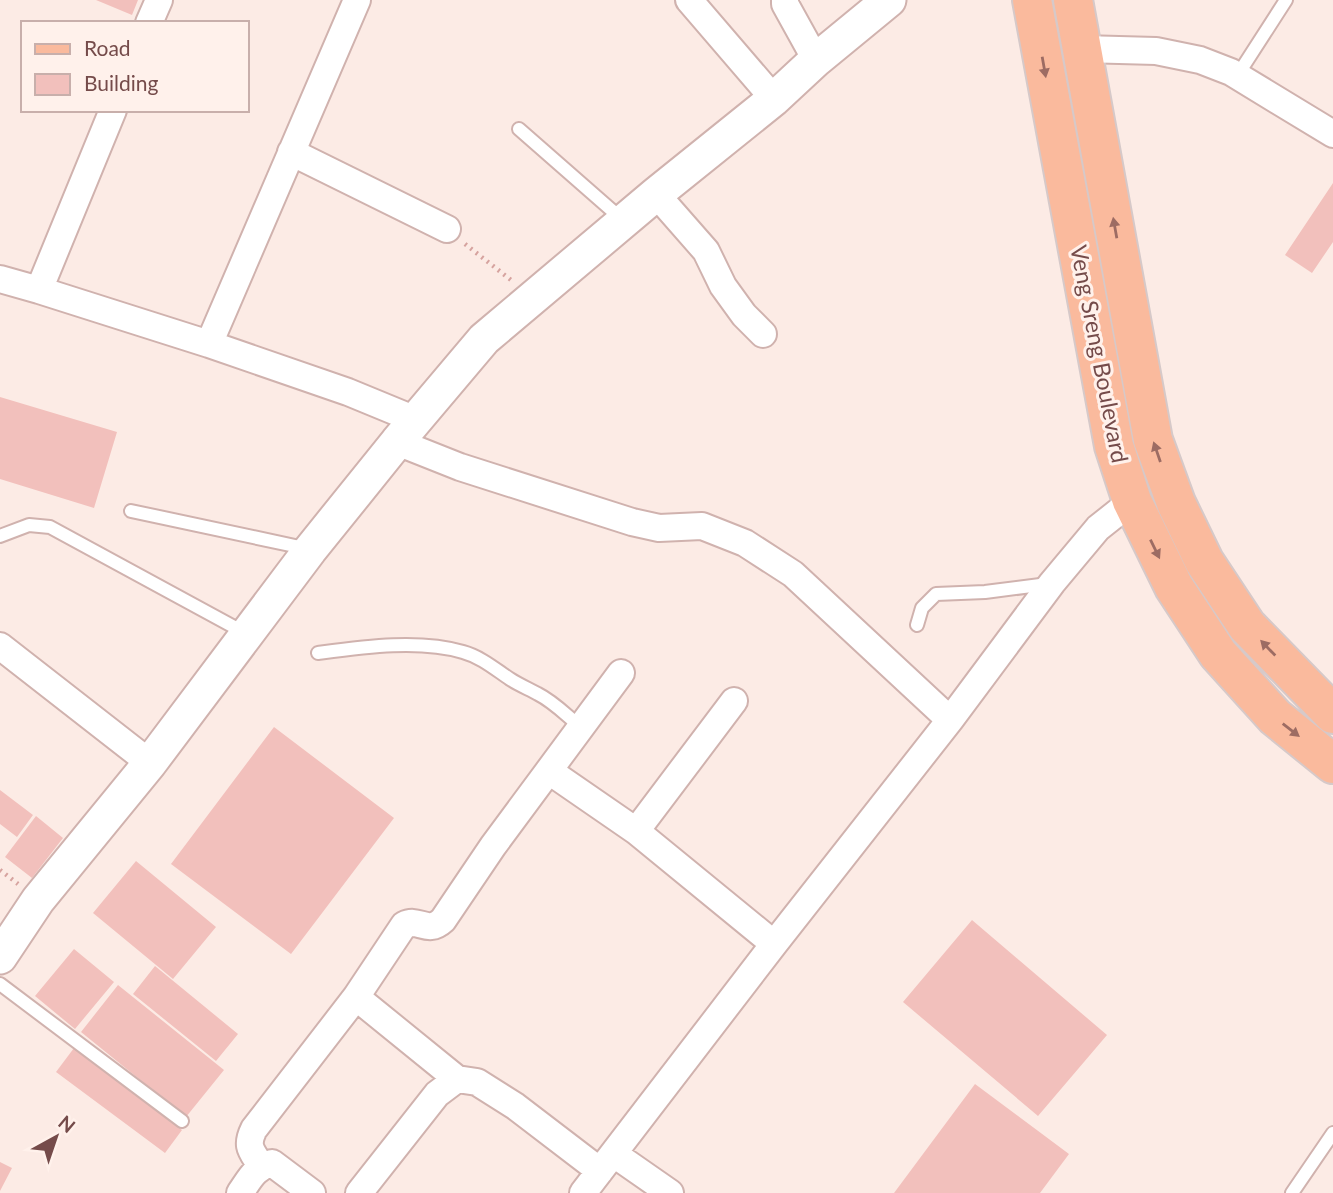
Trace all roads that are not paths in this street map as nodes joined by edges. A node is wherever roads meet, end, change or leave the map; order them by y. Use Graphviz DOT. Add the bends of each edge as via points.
graph roads {
  1 [pos="159,0"];
  2 [pos="358,0"];
  3 [pos="689,0"];
  4 [pos="785,0"];
  5 [pos="889,0"];
  6 [pos="1031,0"];
  7 [pos="1073,0"];
  8 [pos="1286,0"];
  9 [pos="150,21"];
  10 [pos="1082,50"];
  11 [pos="816,60"];
  12 [pos="1237,76"];
  13 [pos="774,99"];
  14 [pos="112,112"];
  15 [pos="519,130"];
  16 [pos="1332,131"];
  17 [pos="291,152"];
  18 [pos="656,194"];
  19 [pos="624,221"];
  20 [pos="447,229"];
  21 [pos="0,279"];
  22 [pos="39,290"];
  23 [pos="762,334"];
  24 [pos="209,344"];
  25 [pos="406,431"];
  26 [pos="1132,501"];
  27 [pos="131,511"];
  28 [pos="0,536"];
  29 [pos="310,550"];
  30 [pos="1052,583"];
  31 [pos="917,625"];
  32 [pos="247,634"];
  33 [pos="0,646"];
  34 [pos="318,653"];
  35 [pos="621,673"];
  36 [pos="734,701"];
  37 [pos="1333,714"];
  38 [pos="950,720"];
  39 [pos="581,727"];
  40 [pos="150,763"];
  41 [pos="1333,764"];
  42 [pos="549,771"];
  43 [pos="636,831"];
  44 [pos="774,944"];
  45 [pos="0,957"];
  46 [pos="0,984"];
  47 [pos="356,998"];
  48 [pos="457,1079"];
  49 [pos="181,1121"];
  50 [pos="1333,1133"];
  51 [pos="607,1163"];
  52 [pos="261,1166"];
  53 [pos="240,1193"];
  54 [pos="312,1193"];
  55 [pos="359,1193"];
  56 [pos="583,1193"];
  57 [pos="670,1193"];
  58 [pos="1292,1193"];
  1 -- 9 [label="street"];
  2 -- 17 [label="street"];
  3 -- 13 [label="street"];
  4 -- 11 [label="street"];
  5 -- 11 [label="street"];
  6 -- 26 [label="main road, Veng Sreng Boulevard, one-way" via="1114,446"];
  7 -- 10 [label="main road, Veng Sreng Boulevard"];
  8 -- 12 [label="lane"];
  10 -- 12 [label="street" via="1156,51 1200,60"];
  37 -- 10 [label="main road, Veng Sreng Boulevard, one-way" via="1247,626 1205,561 1176,503 1153,440"];
  11 -- 13 [label="street"];
  12 -- 16 [label="street"];
  13 -- 18 [label="street"];
  14 -- 22 [label="street"];
  15 -- 19 [label="lane"];
  17 -- 20 [label="street"];
  17 -- 24 [label="street"];
  18 -- 19 [label="street"];
  18 -- 23 [label="street" via="706,251 723,286"];
  19 -- 25 [label="street" via="484,339"];
  21 -- 22 [label="street"];
  22 -- 24 [label="street"];
  24 -- 25 [label="street" via="348,392"];
  25 -- 29 [label="street"];
  25 -- 38 [label="street" via="460,467 632,522 702,526 745,542 793,574"];
  26 -- 30 [label="street" via="1098,528"];
  26 -- 41 [label="main road, Veng Sreng Boulevard, one-way" via="1174,587 1218,653 1275,717"];
  27 -- 29 [label="lane"];
  28 -- 32 [label="lane" via="29,525 50,527"];
  29 -- 32 [label="street"];
  30 -- 31 [label="lane" via="936,594 922,608"];
  30 -- 38 [label="street"];
  32 -- 40 [label="street"];
  33 -- 40 [label="street"];
  34 -- 39 [label="lane" via="413,646 464,652 539,694"];
  35 -- 39 [label="street"];
  36 -- 43 [label="street"];
  38 -- 44 [label="street"];
  39 -- 42 [label="street"];
  40 -- 45 [label="street" via="38,900"];
  42 -- 43 [label="street"];
  42 -- 47 [label="street" via="443,920 436,926 404,925"];
  43 -- 44 [label="street"];
  44 -- 51 [label="street"];
  46 -- 49 [label="lane"];
  47 -- 48 [label="street"];
  47 -- 52 [label="street" via="254,1129 248,1146"];
  48 -- 51 [label="street" via="477,1082"];
  48 -- 55 [label="street" via="437,1094"];
  50 -- 58 [label="lane"];
  51 -- 56 [label="street"];
  51 -- 57 [label="street"];
  52 -- 53 [label="street"];
  52 -- 54 [label="street" via="272,1163"];
}
